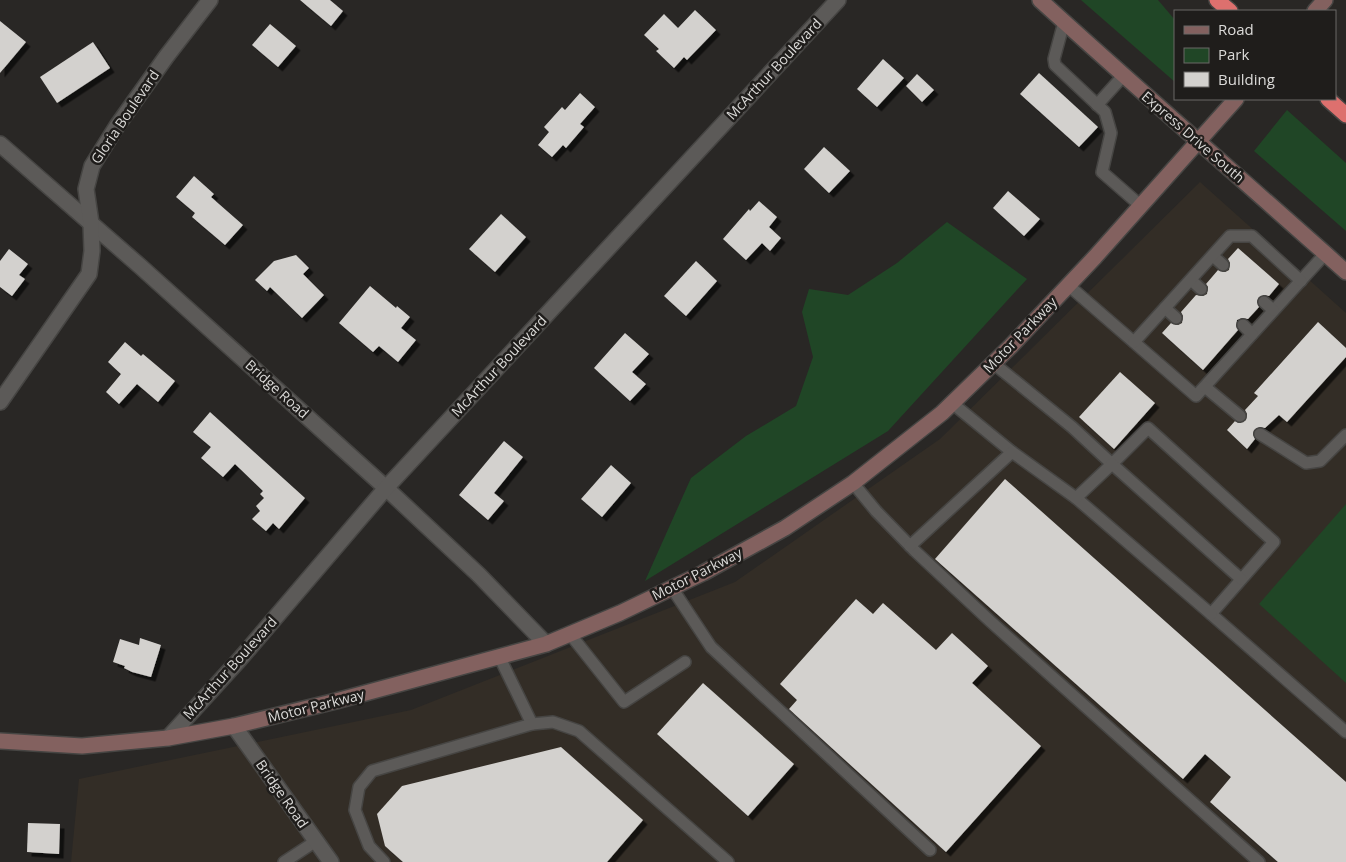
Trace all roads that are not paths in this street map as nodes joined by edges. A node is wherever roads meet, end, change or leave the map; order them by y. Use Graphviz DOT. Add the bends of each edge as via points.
graph roads {
  1 [pos="210,0"];
  2 [pos="838,0"];
  3 [pos="1040,0"];
  4 [pos="1217,0"];
  5 [pos="1325,0"];
  6 [pos="1229,10"];
  7 [pos="1316,10"];
  8 [pos="1064,22"];
  9 [pos="1123,76"];
  10 [pos="1235,100"];
  11 [pos="1329,100"];
  12 [pos="1097,104"];
  13 [pos="1346,115"];
  14 [pos="1199,141"];
  15 [pos="0,144"];
  16 [pos="1140,206"];
  17 [pos="91,224"];
  18 [pos="1325,254"];
  19 [pos="1213,256"];
  20 [pos="1223,265"];
  21 [pos="1346,272"];
  22 [pos="1191,280"];
  23 [pos="1300,281"];
  24 [pos="1068,285"];
  25 [pos="1201,289"];
  26 [pos="1264,302"];
  27 [pos="1165,308"];
  28 [pos="1273,310"];
  29 [pos="1176,318"];
  30 [pos="1243,325"];
  31 [pos="1252,334"];
  32 [pos="1134,342"];
  33 [pos="993,363"];
  34 [pos="1205,386"];
  35 [pos="0,402"];
  36 [pos="952,403"];
  37 [pos="1240,416"];
  38 [pos="1260,434"];
  39 [pos="1346,435"];
  40 [pos="1012,452"];
  41 [pos="1112,464"];
  42 [pos="853,483"];
  43 [pos="386,488"];
  44 [pos="1076,498"];
  45 [pos="910,546"];
  46 [pos="1241,579"];
  47 [pos="672,588"];
  48 [pos="1211,614"];
  49 [pos="570,634"];
  50 [pos="546,644"];
  51 [pos="500,658"];
  52 [pos="685,662"];
  53 [pos="532,724"];
  54 [pos="234,726"];
  55 [pos="1346,732"];
  56 [pos="168,738"];
  57 [pos="0,740"];
  58 [pos="316,841"];
  59 [pos="930,850"];
  60 [pos="284,862"];
  61 [pos="331,862"];
  62 [pos="384,862"];
  63 [pos="728,862"];
  64 [pos="1259,862"];
  1 -- 17 [label="street, Gloria Boulevard" via="166,57 92,166 86,189"];
  2 -- 43 [label="street, McArthur Boulevard"];
  3 -- 8 [label="main road, Express Drive South"];
  4 -- 6 [label="highway"];
  5 -- 7 [label="main road"];
  8 -- 9 [label="main road, Express Drive South"];
  8 -- 12 [label="lane" via="1055,65"];
  9 -- 12 [label="lane"];
  9 -- 14 [label="main road, Express Drive South"];
  10 -- 14 [label="main road, Motor Parkway"];
  11 -- 13 [label="highway"];
  12 -- 16 [label="lane" via="1105,112 1111,133 1102,172"];
  14 -- 16 [label="main road, Motor Parkway"];
  14 -- 18 [label="main road, Express Drive South"];
  15 -- 17 [label="street, Bridge Road"];
  16 -- 24 [label="main road, Motor Parkway"];
  17 -- 35 [label="street, Gloria Boulevard" via="89,274"];
  17 -- 43 [label="street, Bridge Road"];
  18 -- 21 [label="main road, Express Drive South"];
  18 -- 23 [label="lane"];
  19 -- 20 [label="lane"];
  19 -- 22 [label="lane"];
  19 -- 23 [label="lane" via="1230,236 1252,236"];
  22 -- 25 [label="lane"];
  22 -- 27 [label="lane"];
  23 -- 28 [label="lane"];
  24 -- 32 [label="lane"];
  24 -- 33 [label="main road, Motor Parkway"];
  26 -- 28 [label="lane"];
  27 -- 29 [label="lane"];
  27 -- 32 [label="lane"];
  28 -- 31 [label="lane"];
  30 -- 31 [label="lane"];
  31 -- 34 [label="lane" via="1221,358"];
  32 -- 34 [label="lane" via="1196,396"];
  33 -- 36 [label="main road, Motor Parkway"];
  33 -- 41 [label="lane"];
  34 -- 37 [label="lane"];
  36 -- 40 [label="lane"];
  36 -- 42 [label="main road, Motor Parkway"];
  38 -- 39 [label="lane" via="1306,463 1320,461"];
  40 -- 44 [label="lane"];
  40 -- 45 [label="lane"];
  41 -- 44 [label="lane"];
  41 -- 46 [label="lane"];
  41 -- 46 [label="lane" via="1148,428 1207,480 1274,542"];
  42 -- 45 [label="lane"];
  42 -- 47 [label="main road, Motor Parkway" via="784,528"];
  43 -- 50 [label="street, Bridge Road" via="479,575"];
  43 -- 56 [label="street, McArthur Boulevard"];
  44 -- 48 [label="lane"];
  45 -- 64 [label="lane"];
  46 -- 48 [label="lane"];
  47 -- 49 [label="main road, Motor Parkway"];
  47 -- 59 [label="lane" via="711,647"];
  48 -- 55 [label="lane"];
  49 -- 50 [label="main road, Motor Parkway"];
  49 -- 52 [label="lane" via="624,702"];
  50 -- 51 [label="main road, Motor Parkway"];
  51 -- 53 [label="lane"];
  51 -- 54 [label="main road, Motor Parkway"];
  53 -- 62 [label="lane" via="372,771 359,787 355,810 369,846"];
  53 -- 63 [label="lane" via="553,722 579,731"];
  54 -- 56 [label="main road, Motor Parkway"];
  54 -- 58 [label="street, Bridge Road"];
  56 -- 57 [label="main road, Motor Parkway" via="82,746"];
  58 -- 60 [label="lane"];
  58 -- 61 [label="street, Bridge Road"];
}
